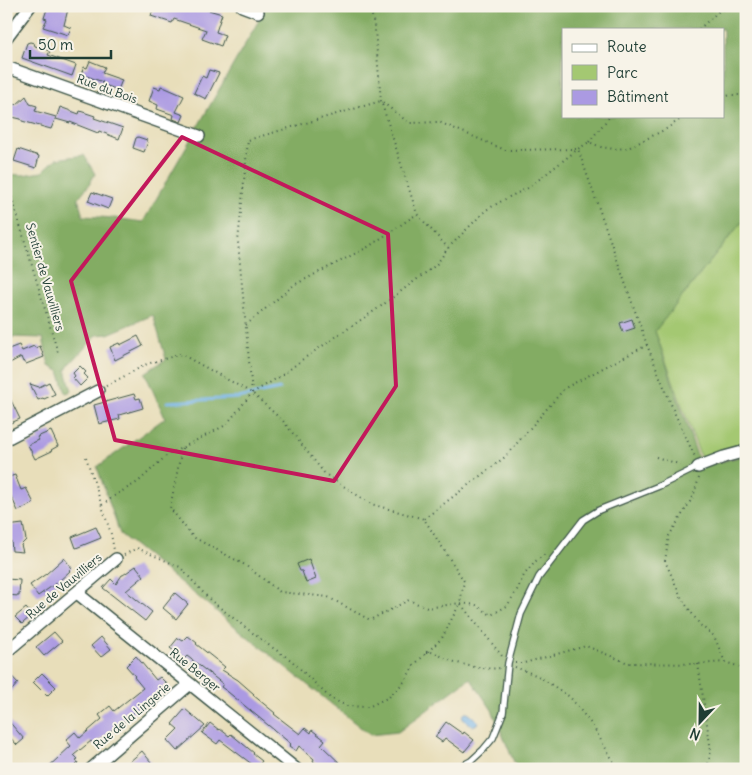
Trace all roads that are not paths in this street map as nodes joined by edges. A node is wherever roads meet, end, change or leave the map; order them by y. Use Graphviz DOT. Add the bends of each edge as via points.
graph roads {
  1 [pos="30,6"];
  2 [pos="242,6"];
  3 [pos="258,12"];
  4 [pos="6,38"];
  5 [pos="6,67"];
  6 [pos="199,136"];
  7 [pos="98,390"];
  8 [pos="6,439"];
  9 [pos="746,451"];
  10 [pos="697,467"];
  11 [pos="116,559"];
  12 [pos="77,593"];
  13 [pos="6,652"];
  14 [pos="190,684"];
  15 [pos="91,769"];
  16 [pos="296,769"];
  17 [pos="456,769"];
  1 -- 4 [label="street"];
  2 -- 3 [label="street"];
  5 -- 6 [label="street, Rue du Bois"];
  7 -- 8 [label="street"];
  9 -- 10 [label="street"];
  10 -- 17 [label="lane" via="583,520 540,577 521,614 508,663 504,713 493,738 471,761"];
  11 -- 12 [label="street, Rue de Vauvilliers"];
  12 -- 13 [label="street, Rue de Vauvilliers"];
  12 -- 14 [label="street, Rue Berger"];
  14 -- 15 [label="street, Rue de la Lingerie"];
  14 -- 16 [label="street, Rue Berger"];
}
